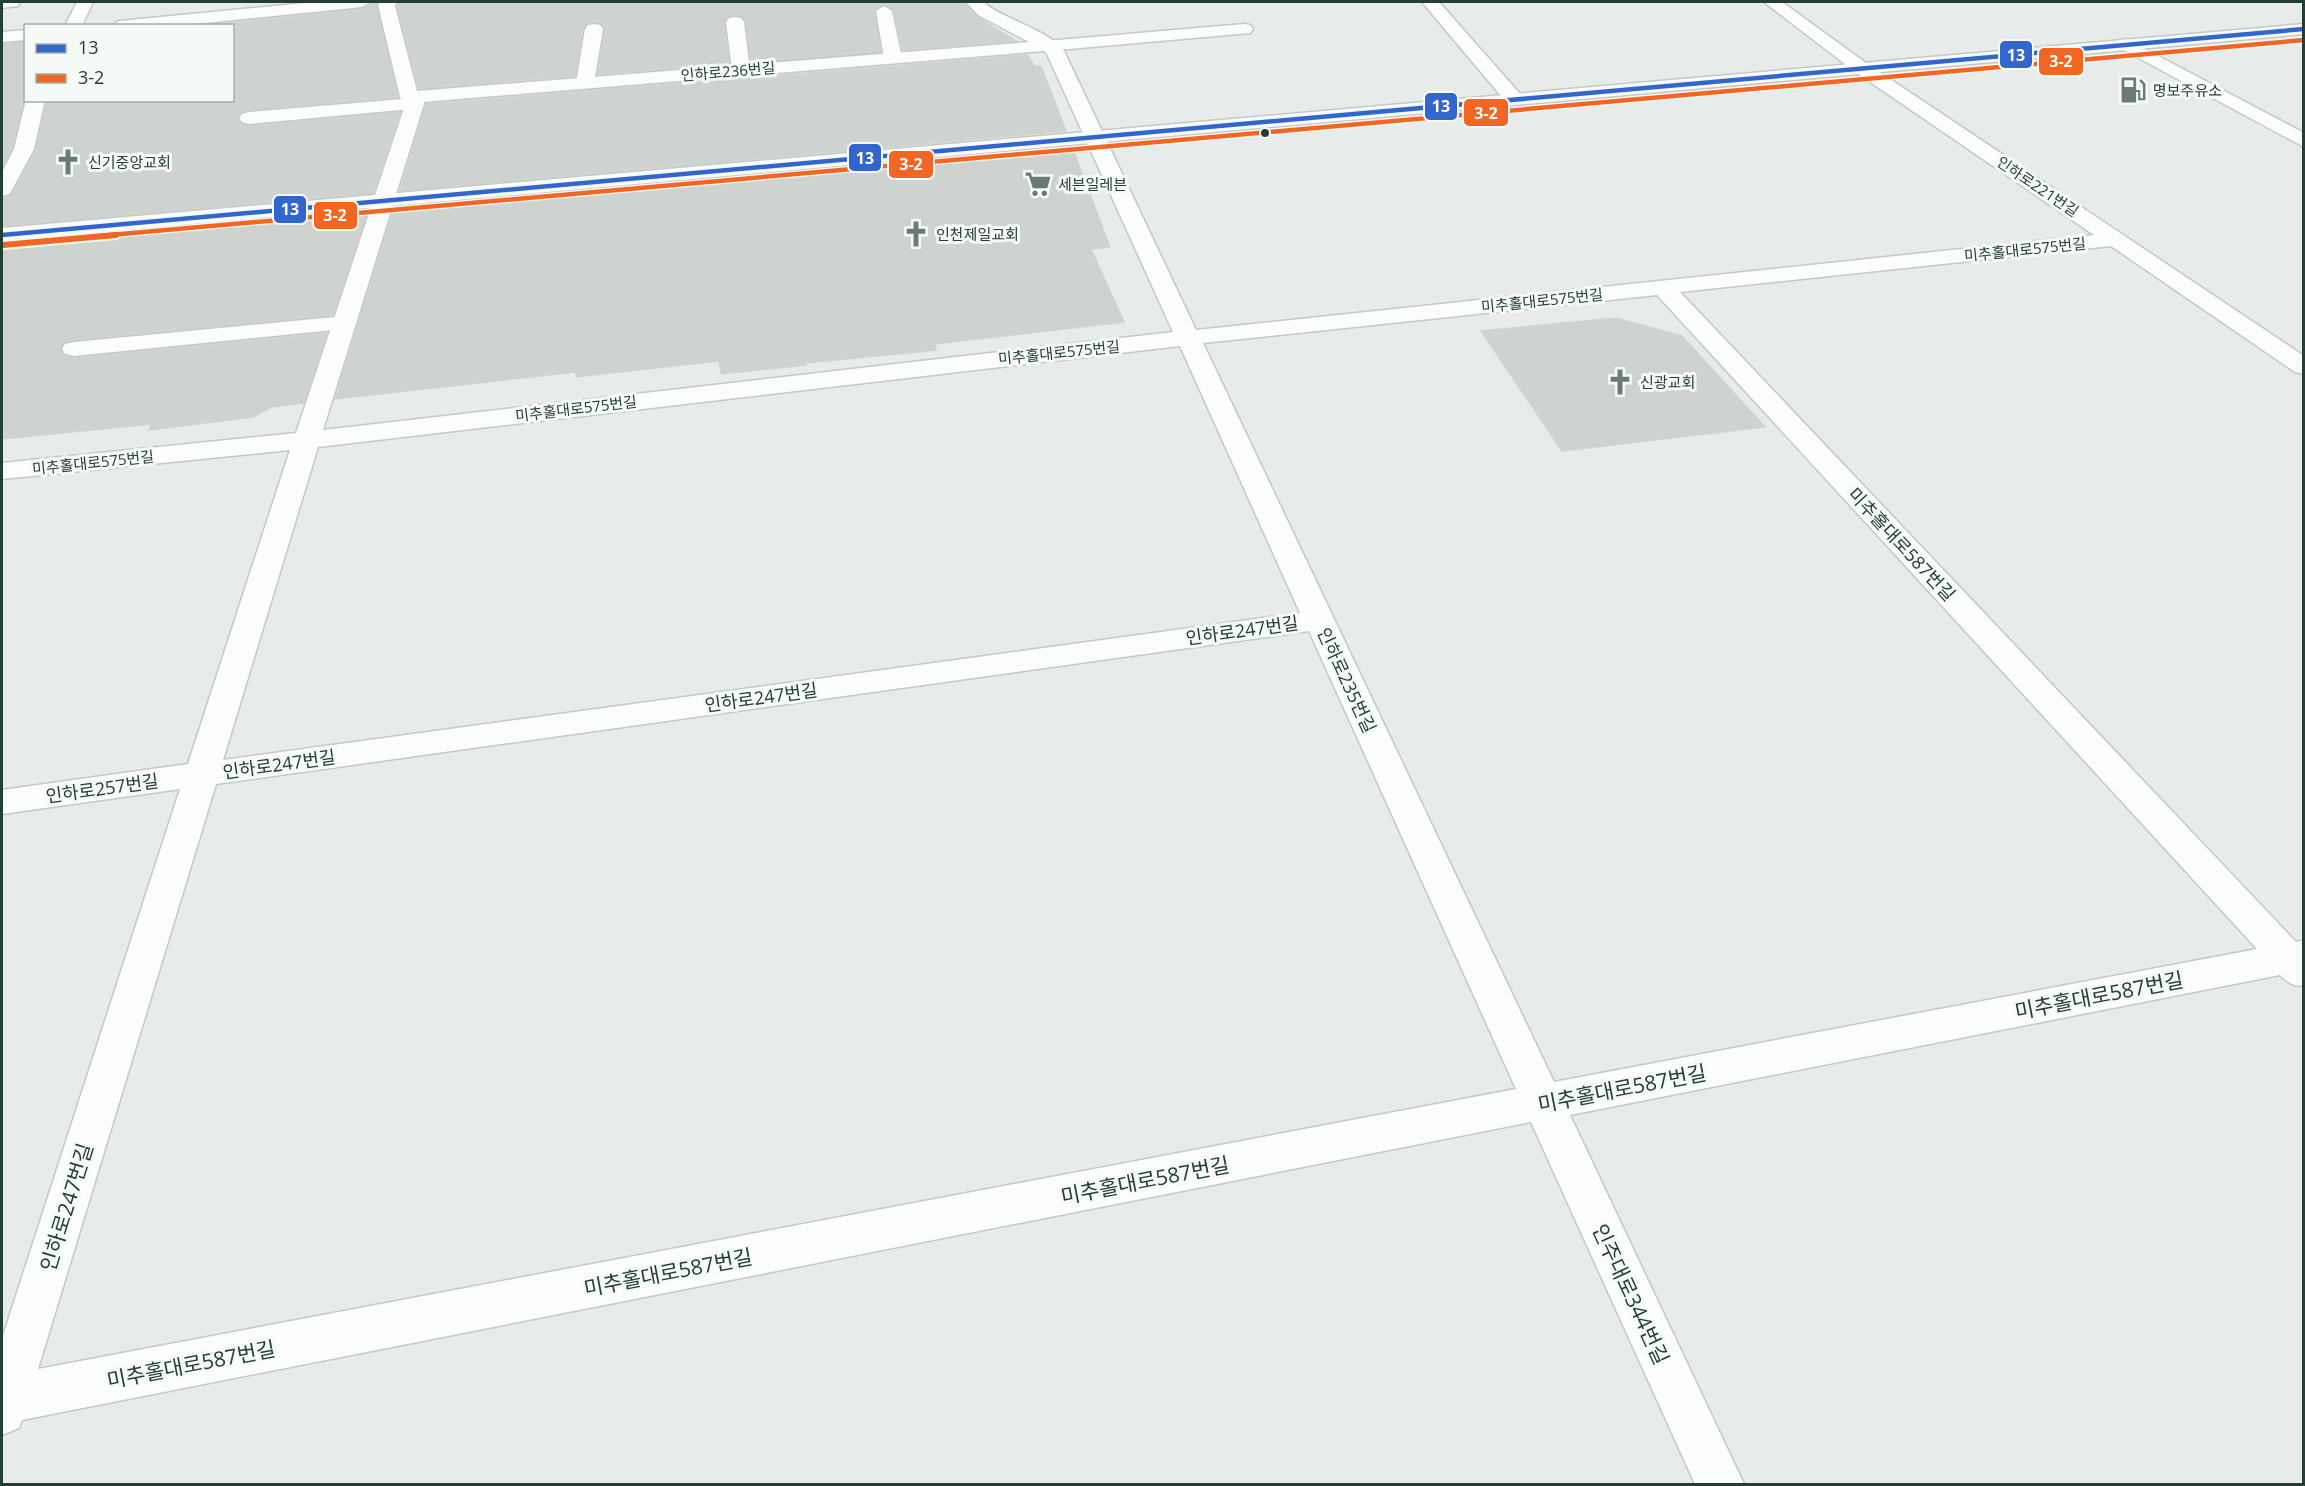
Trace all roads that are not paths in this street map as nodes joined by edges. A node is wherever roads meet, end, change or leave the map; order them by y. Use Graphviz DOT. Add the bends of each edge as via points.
graph roads {
  1 [pos="12,2"];
  2 [pos="85,2"];
  3 [pos="362,2"];
  4 [pos="389,2"];
  5 [pos="974,2"];
  6 [pos="1430,2"];
  7 [pos="1772,2"];
  8 [pos="2,3"];
  9 [pos="884,11"];
  10 [pos="735,22"];
  11 [pos="73,24"];
  12 [pos="139,24"];
  13 [pos="594,28"];
  14 [pos="1244,29"];
  15 [pos="2304,29"];
  16 [pos="24,35"];
  17 [pos="2,37"];
  18 [pos="2126,44"];
  19 [pos="1046,46"];
  20 [pos="893,58"];
  21 [pos="1860,67"];
  22 [pos="741,70"];
  23 [pos="585,83"];
  24 [pos="1514,99"];
  25 [pos="412,101"];
  26 [pos="36,102"];
  27 [pos="249,118"];
  28 [pos="2304,141"];
  29 [pos="1100,148"];
  30 [pos="2,190"];
  31 [pos="382,201"];
  32 [pos="2,235"];
  33 [pos="2116,239"];
  34 [pos="1662,288"];
  35 [pos="345,323"];
  36 [pos="1188,338"];
  37 [pos="74,349"];
  38 [pos="2304,367"];
  39 [pos="308,440"];
  40 [pos="2,471"];
  41 [pos="1319,620"];
  42 [pos="202,774"];
  43 [pos="2,802"];
  44 [pos="2299,963"];
  45 [pos="1543,1104"];
  46 [pos="3,1404"];
  47 [pos="1720,1485"];
  1 -- 8 [label="street"];
  2 -- 11 [label="street"];
  3 -- 12 [label="street"];
  4 -- 25 [label="street" via="386,5"];
  5 -- 19 [label="street"];
  6 -- 24 [label="street"];
  7 -- 21 [label="street, 인하로221번길"];
  9 -- 20 [label="street"];
  10 -- 22 [label="street"];
  13 -- 23 [label="street"];
  14 -- 19 [label="street, 인하로236번길"];
  15 -- 18 [label="street"];
  16 -- 17 [label="street"];
  18 -- 21 [label="street"];
  18 -- 28 [label="street"];
  19 -- 20 [label="street, 인하로236번길"];
  19 -- 29 [label="street, 인하로235번길" via="1054,51"];
  20 -- 22 [label="street, 인하로236번길"];
  21 -- 24 [label="street"];
  21 -- 33 [label="street, 인하로221번길"];
  22 -- 23 [label="street, 인하로236번길"];
  23 -- 25 [label="street, 인하로236번길"];
  24 -- 29 [label="street"];
  25 -- 27 [label="street, 인하로236번길"];
  25 -- 31 [label="street, 인하로247번길"];
  26 -- 30 [label="street" via="24,149"];
  29 -- 31 [label="street"];
  29 -- 36 [label="street, 인하로235번길"];
  31 -- 32 [label="street"];
  31 -- 35 [label="street, 인하로247번길"];
  33 -- 34 [label="street, 미추홀대로575번길"];
  33 -- 38 [label="street, 인하로221번길"];
  34 -- 36 [label="street, 미추홀대로575번길"];
  34 -- 44 [label="street, 미추홀대로587번길"];
  35 -- 37 [label="street"];
  35 -- 39 [label="street, 인하로247번길"];
  36 -- 39 [label="street, 미추홀대로575번길"];
  36 -- 41 [label="street, 인하로235번길"];
  39 -- 40 [label="street, 미추홀대로575번길"];
  39 -- 42 [label="street, 인하로247번길"];
  41 -- 42 [label="street, 인하로247번길"];
  41 -- 45 [label="street, 인하로235번길"];
  42 -- 43 [label="street, 인하로257번길"];
  42 -- 46 [label="street, 인하로247번길"];
  44 -- 45 [label="street, 미추홀대로587번길"];
  45 -- 46 [label="street, 미추홀대로587번길"];
  45 -- 47 [label="street, 인주대로344번길"];
}
